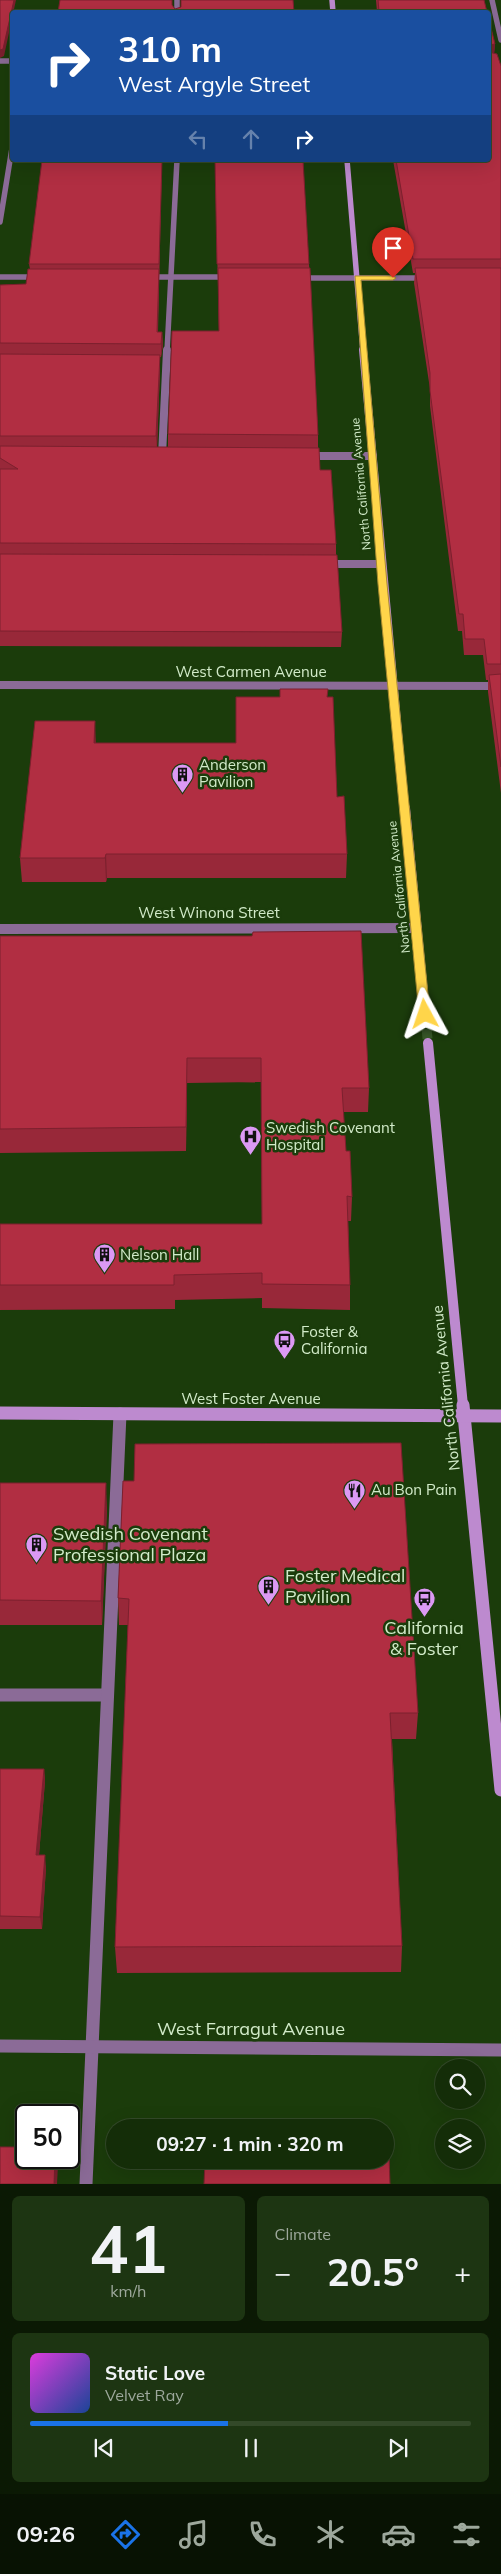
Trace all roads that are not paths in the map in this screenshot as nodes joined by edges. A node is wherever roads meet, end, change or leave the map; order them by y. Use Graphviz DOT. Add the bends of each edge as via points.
graph roads {
  1 [pos="492,0"];
  2 [pos="501,40"];
  3 [pos="10,160"];
  4 [pos="177,162"];
  5 [pos="347,162"];
  6 [pos="0,222"];
  7 [pos="0,277"];
  8 [pos="45,277"];
  9 [pos="133,277"];
  10 [pos="172,277"];
  11 [pos="239,278"];
  12 [pos="288,278"];
  13 [pos="357,278"];
  14 [pos="432,278"];
  15 [pos="158,363"];
  16 [pos="167,363"];
  17 [pos="152,456"];
  18 [pos="162,456"];
  19 [pos="172,456"];
  20 [pos="298,456"];
  21 [pos="373,456"];
  22 [pos="314,564"];
  23 [pos="381,564"];
  24 [pos="0,685"];
  25 [pos="392,686"];
  26 [pos="501,686"];
  27 [pos="418,928"];
  28 [pos="0,929"];
  29 [pos="425,1014"];
  30 [pos="428,1043"];
  31 [pos="0,1413"];
  32 [pos="120,1414"];
  33 [pos="466,1416"];
  34 [pos="501,1416"];
  35 [pos="0,1695"];
  36 [pos="108,1695"];
  37 [pos="501,1790"];
  38 [pos="0,2046"];
  39 [pos="92,2046"];
  40 [pos="501,2050"];
  41 [pos="86,2184"];
  1 -- 2 [label="street"];
  3 -- 6 [label="street"];
  4 -- 10 [label="street"];
  5 -- 13 [label="main road, North California Avenue"];
  7 -- 8 [label="street"];
  9 -- 10 [label="street"];
  10 -- 11 [label="street"];
  10 -- 16 [label="street"];
  12 -- 13 [label="street"];
  13 -- 14 [label="street"];
  13 -- 21 [label="main road, North California Avenue"];
  15 -- 16 [label="street"];
  16 -- 18 [label="street"];
  17 -- 18 [label="street"];
  18 -- 19 [label="street"];
  20 -- 21 [label="street"];
  21 -- 23 [label="main road, North California Avenue"];
  22 -- 23 [label="street"];
  23 -- 25 [label="main road, North California Avenue"];
  24 -- 25 [label="street, West Carmen Avenue"];
  25 -- 26 [label="street, West Carmen Avenue"];
  25 -- 27 [label="main road, North California Avenue"];
  27 -- 28 [label="street, West Winona Street"];
  27 -- 29 [label="main road, North California Avenue"];
  30 -- 33 [label="main road, North California Avenue"];
  31 -- 32 [label="main road, West Foster Avenue"];
  32 -- 33 [label="main road, West Foster Avenue"];
  32 -- 36 [label="street"];
  33 -- 34 [label="main road, West Foster Avenue"];
  33 -- 37 [label="main road, North California Avenue"];
  35 -- 36 [label="street"];
  36 -- 39 [label="street"];
  38 -- 39 [label="street, West Farragut Avenue"];
  39 -- 40 [label="street, West Farragut Avenue"];
  39 -- 41 [label="street"];
}
